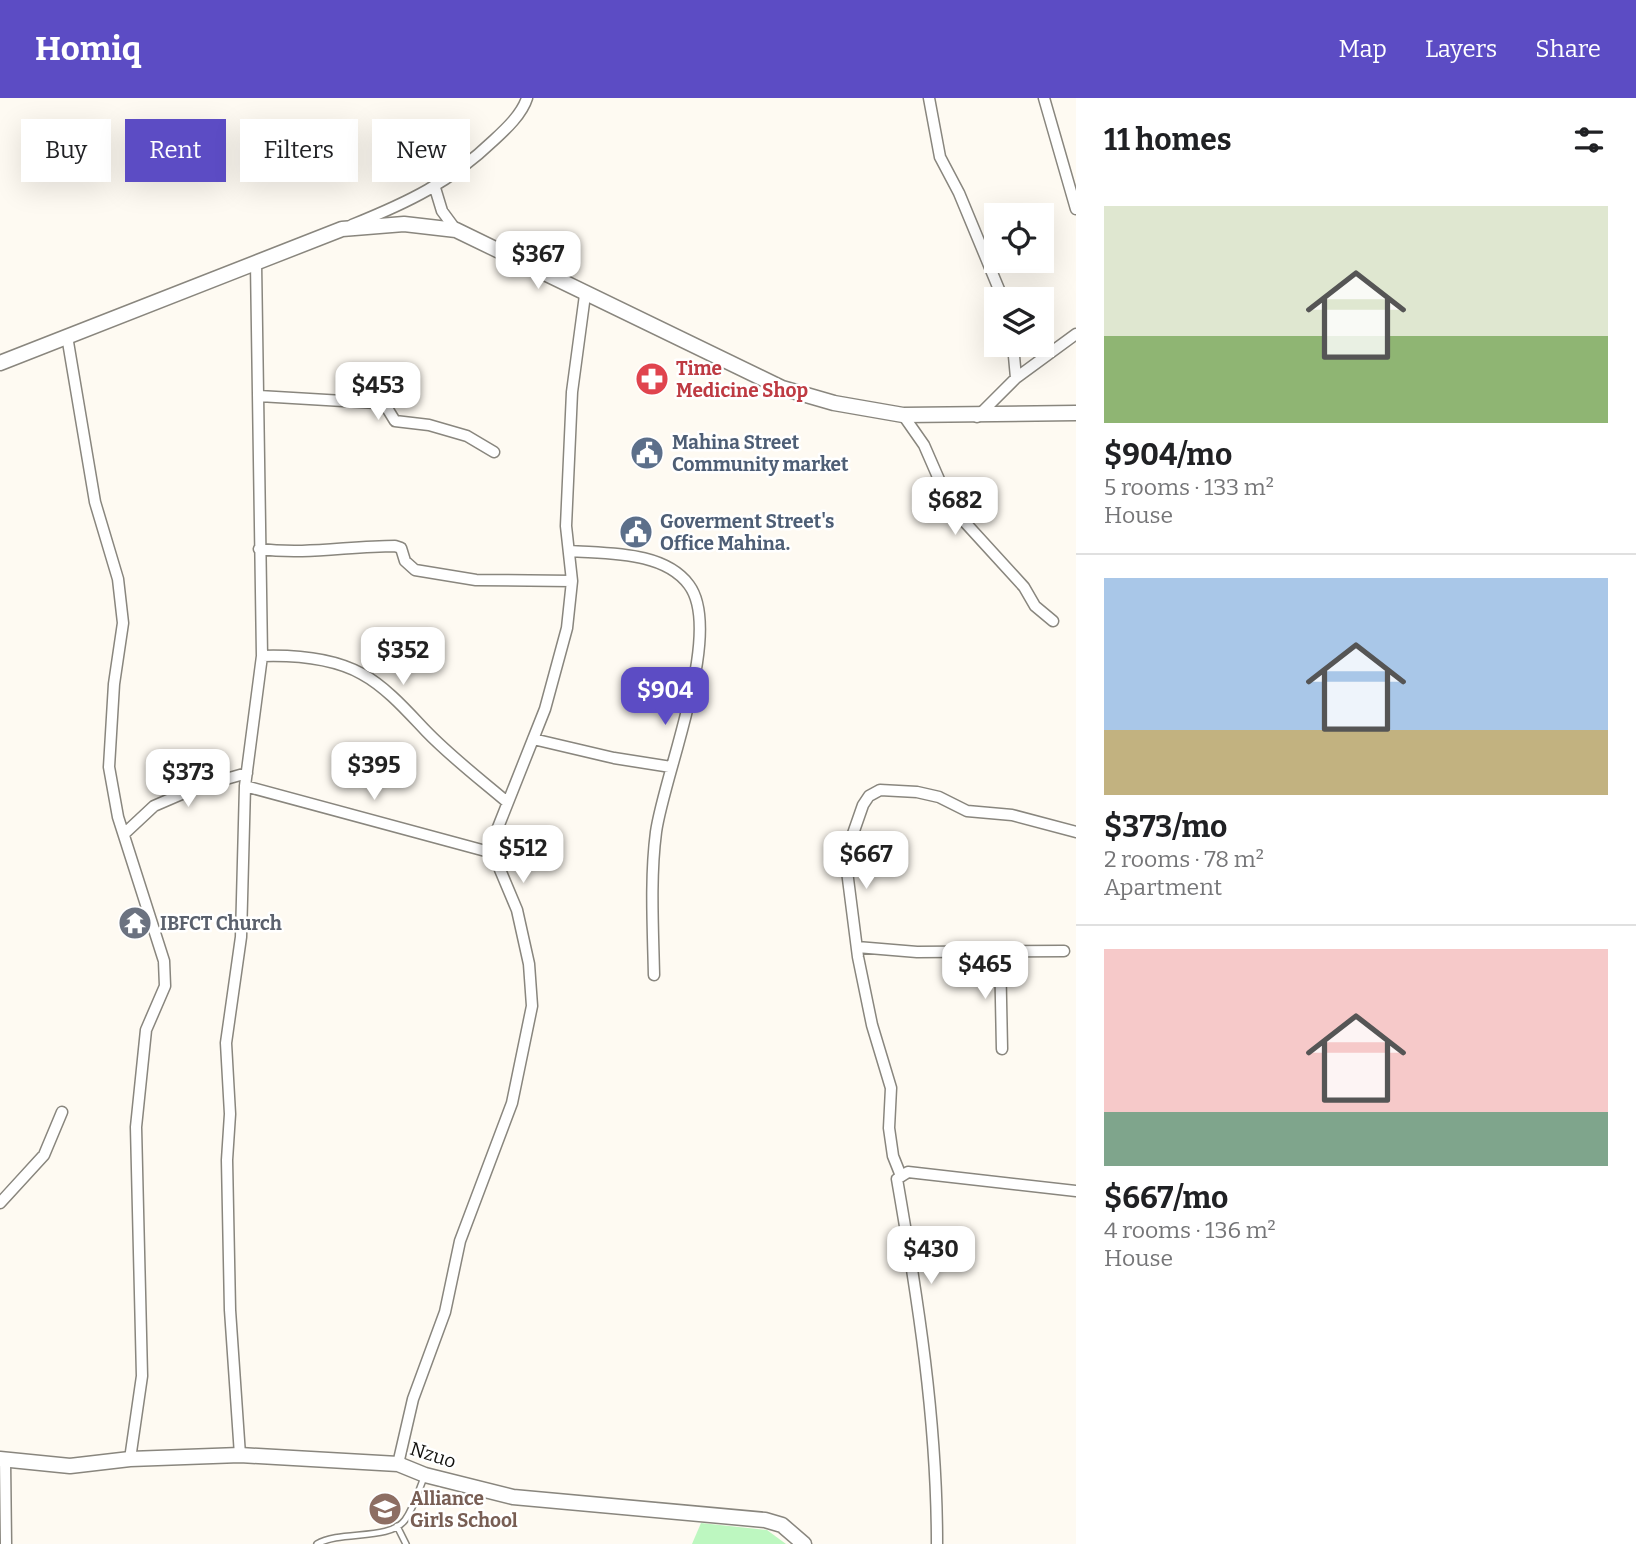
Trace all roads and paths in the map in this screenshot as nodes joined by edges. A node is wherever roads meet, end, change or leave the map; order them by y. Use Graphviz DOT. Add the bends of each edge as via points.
graph roads {
  1 [pos="527,98"];
  2 [pos="929,98"];
  3 [pos="1044,98"];
  4 [pos="435,188"];
  5 [pos="1076,209"];
  6 [pos="342,229"];
  7 [pos="456,230"];
  8 [pos="256,263"];
  9 [pos="998,287"];
  10 [pos="585,295"];
  11 [pos="1076,334"];
  12 [pos="67,335"];
  13 [pos="1014,357"];
  14 [pos="0,363"];
  15 [pos="1016,378"];
  16 [pos="259,396"];
  17 [pos="1076,413"];
  18 [pos="903,415"];
  19 [pos="977,416"];
  20 [pos="494,452"];
  21 [pos="259,549"];
  22 [pos="570,551"];
  23 [pos="572,580"];
  24 [pos="1053,621"];
  25 [pos="262,656"];
  26 [pos="533,739"];
  27 [pos="671,766"];
  28 [pos="247,773"];
  29 [pos="245,786"];
  30 [pos="507,802"];
  31 [pos="1076,832"];
  32 [pos="124,834"];
  33 [pos="493,853"];
  34 [pos="857,947"];
  35 [pos="1000,951"];
  36 [pos="1064,951"];
  37 [pos="654,975"];
  38 [pos="1002,1049"];
  39 [pos="62,1112"];
  40 [pos="901,1176"];
  41 [pos="1076,1191"];
  42 [pos="0,1203"];
  43 [pos="240,1455"];
  44 [pos="2,1459"];
  45 [pos="130,1459"];
  46 [pos="398,1464"];
  47 [pos="425,1475"];
  48 [pos="397,1526"];
  49 [pos="6,1544"];
  50 [pos="317,1544"];
  51 [pos="406,1544"];
  52 [pos="804,1544"];
  53 [pos="937,1544"];
  1 -- 4 [label="street" via="505,129 461,171"];
  2 -- 9 [label="street" via="940,157"];
  3 -- 5 [label="street"];
  4 -- 6 [label="street"];
  4 -- 7 [label="street" via="442,211"];
  6 -- 7 [label="street" via="404,224"];
  6 -- 8 [label="street"];
  7 -- 10 [label="street"];
  8 -- 12 [label="street"];
  8 -- 16 [label="street"];
  10 -- 18 [label="street" via="782,388"];
  10 -- 22 [label="street" via="572,392 566,526"];
  11 -- 15 [label="street"];
  12 -- 14 [label="street"];
  12 -- 32 [label="street" via="94,502 118,579 122,623 109,767"];
  13 -- 15 [label="street"];
  15 -- 19 [label="street"];
  16 -- 20 [label="street" via="377,403 387,408 395,421 467,436"];
  16 -- 21 [label="street"];
  17 -- 19 [label="street"];
  18 -- 19 [label="street"];
  18 -- 24 [label="street" via="924,445 951,507"];
  21 -- 23 [label="street" via="332,552 395,545 415,570 476,580"];
  21 -- 25 [label="street"];
  22 -- 23 [label="street"];
  22 -- 27 [label="street" via="647,560 673,570 698,600 702,623 690,698"];
  23 -- 26 [label="street" via="567,628"];
  25 -- 28 [label="street"];
  25 -- 30 [label="street" via="325,662 362,674"];
  26 -- 27 [label="street"];
  26 -- 30 [label="street"];
  27 -- 37 [label="street" via="656,832"];
  28 -- 29 [label="street"];
  28 -- 32 [label="street" via="154,806"];
  29 -- 33 [label="street"];
  29 -- 43 [label="street" via="242,937 226,1043 230,1310"];
  30 -- 33 [label="street"];
  31 -- 34 [label="street" via="1012,816 974,813 916,792 880,790 869,796 848,848"];
  32 -- 45 [label="street" via="164,961 165,986 146,1030 136,1127 142,1376"];
  33 -- 46 [label="street" via="517,909 532,1006 512,1103 460,1241 445,1312 413,1399"];
  34 -- 35 [label="street"];
  34 -- 40 [label="street" via="872,1025 891,1088 892,1156"];
  35 -- 36 [label="street"];
  35 -- 38 [label="street"];
  39 -- 42 [label="street" via="44,1155"];
  40 -- 41 [label="street" via="908,1172"];
  40 -- 53 [label="street" via="897,1179 932,1409"];
  43 -- 45 [label="street, Nzuo"];
  43 -- 46 [label="street, Nzuo"];
  44 -- 45 [label="street, Nzuo" via="70,1466"];
  44 -- 49 [label="street"];
  46 -- 47 [label="street, Nzuo"];
  47 -- 48 [label="lane" via="404,1522"];
  47 -- 52 [label="street, Nzuo" via="513,1497 765,1520 782,1525"];
  48 -- 50 [label="lane" via="389,1531 331,1537"];
  48 -- 51 [label="lane"];
}
